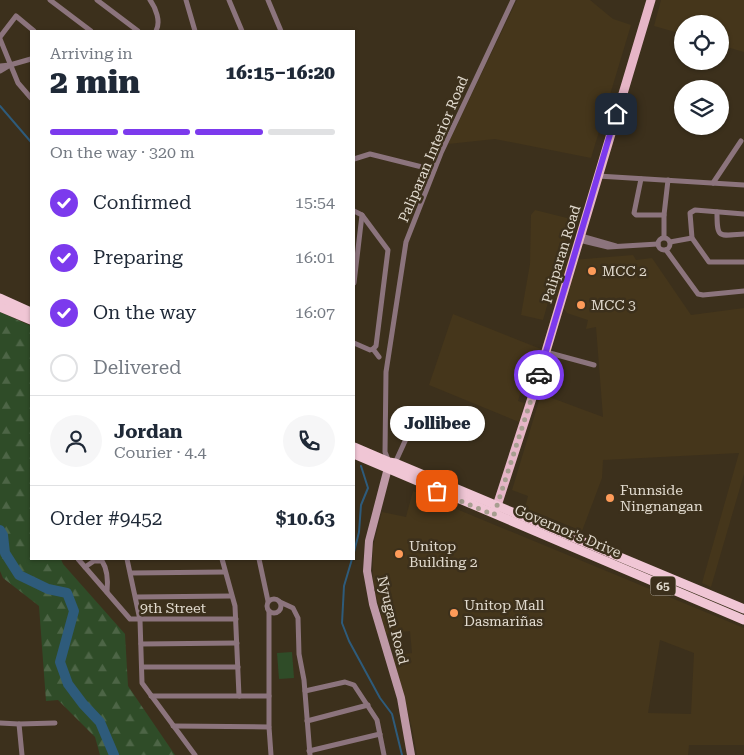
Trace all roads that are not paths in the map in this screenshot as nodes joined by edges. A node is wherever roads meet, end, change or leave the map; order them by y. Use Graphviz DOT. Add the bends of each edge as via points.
graph roads {
  1 [pos="50,0"];
  2 [pos="97,0"];
  3 [pos="150,0"];
  4 [pos="186,0"];
  5 [pos="229,0"];
  6 [pos="268,0"];
  7 [pos="513,0"];
  8 [pos="651,0"];
  9 [pos="33,30"];
  10 [pos="90,30"];
  11 [pos="137,30"];
  12 [pos="157,30"];
  13 [pos="195,30"];
  14 [pos="242,30"];
  15 [pos="281,30"];
  16 [pos="0,38"];
  17 [pos="30,58"];
  18 [pos="10,64"];
  19 [pos="0,66"];
  20 [pos="0,71"];
  21 [pos="30,97"];
  22 [pos="742,143"];
  23 [pos="355,159"];
  24 [pos="434,170"];
  25 [pos="598,176"];
  26 [pos="641,179"];
  27 [pos="668,180"];
  28 [pos="713,183"];
  29 [pos="744,185"];
  30 [pos="355,212"];
  31 [pos="717,212"];
  32 [pos="744,214"];
  33 [pos="362,215"];
  34 [pos="664,215"];
  35 [pos="744,234"];
  36 [pos="664,237"];
  37 [pos="580,238"];
  38 [pos="692,238"];
  39 [pos="670,242"];
  40 [pos="658,244"];
  41 [pos="666,250"];
  42 [pos="744,262"];
  43 [pos="355,274"];
  44 [pos="744,291"];
  45 [pos="0,298"];
  46 [pos="0,306"];
  47 [pos="30,312"];
  48 [pos="30,320"];
  49 [pos="355,343"];
  50 [pos="371,350"];
  51 [pos="546,352"];
  52 [pos="379,357"];
  53 [pos="594,365"];
  54 [pos="438,419"];
  55 [pos="355,447"];
  56 [pos="355,454"];
  57 [pos="391,464"];
  58 [pos="498,506"];
  59 [pos="494,515"];
  60 [pos="79,560"];
  61 [pos="127,560"];
  62 [pos="222,560"];
  63 [pos="259,560"];
  64 [pos="85,566"];
  65 [pos="226,572"];
  66 [pos="131,573"];
  67 [pos="107,592"];
  68 [pos="231,596"];
  69 [pos="136,597"];
  70 [pos="270,600"];
  71 [pos="280,602"];
  72 [pos="744,609"];
  73 [pos="269,611"];
  74 [pos="236,619"];
  75 [pos="140,620"];
  76 [pos="744,620"];
  77 [pos="237,643"];
  78 [pos="141,644"];
  79 [pos="142,667"];
  80 [pos="238,668"];
  81 [pos="305,691"];
  82 [pos="151,696"];
  83 [pos="239,696"];
  84 [pos="269,696"];
  85 [pos="368,705"];
  86 [pos="307,721"];
  87 [pos="0,723"];
  88 [pos="55,723"];
  89 [pos="19,724"];
  90 [pos="173,726"];
  91 [pos="269,727"];
  92 [pos="380,734"];
  93 [pos="310,753"];
  94 [pos="22,755"];
  95 [pos="195,755"];
  96 [pos="271,755"];
  97 [pos="384,755"];
  98 [pos="411,755"];
  1 -- 10 [label="street"];
  2 -- 11 [label="street"];
  3 -- 12 [label="street" via="158,21"];
  4 -- 13 [label="street"];
  5 -- 14 [label="street"];
  6 -- 15 [label="street"];
  7 -- 24 [label="street, Paliparan Interior Road"];
  8 -- 25 [label="main road, Paliparan Road"];
  9 -- 16 [label="street" via="16,16"];
  16 -- 18 [label="street"];
  17 -- 18 [label="street"];
  18 -- 19 [label="street"];
  18 -- 20 [label="street"];
  18 -- 21 [label="street" via="18,83"];
  22 -- 28 [label="street"];
  23 -- 24 [label="street" via="370,154"];
  24 -- 57 [label="street, Paliparan Interior Road" via="406,242 386,372 385,452"];
  25 -- 26 [label="street"];
  25 -- 37 [label="main road, Paliparan Road"];
  26 -- 27 [label="street"];
  26 -- 34 [label="street" via="634,213"];
  27 -- 28 [label="street"];
  27 -- 34 [label="street"];
  28 -- 29 [label="street"];
  30 -- 33 [label="street"];
  31 -- 32 [label="street"];
  31 -- 35 [label="street" via="719,233 723,236"];
  31 -- 38 [label="street" via="690,213"];
  33 -- 43 [label="street"];
  33 -- 50 [label="street" via="388,250 376,346"];
  34 -- 36 [label="street"];
  36 -- 39 [label="street"];
  36 -- 40 [label="street"];
  37 -- 40 [label="street" via="608,247"];
  37 -- 51 [label="main road, Paliparan Road"];
  38 -- 39 [label="street"];
  38 -- 42 [label="street" via="709,262"];
  39 -- 41 [label="street"];
  40 -- 41 [label="street"];
  41 -- 44 [label="street" via="698,294"];
  45 -- 47 [label="highway"];
  46 -- 48 [label="highway"];
  49 -- 50 [label="street"];
  50 -- 52 [label="street"];
  51 -- 53 [label="street"];
  51 -- 58 [label="main road, Paliparan Road"];
  54 -- 57 [label="street" via="417,415"];
  55 -- 57 [label="highway, Governor's Drive / 65"];
  56 -- 57 [label="highway, Governor's Drive / 65"];
  57 -- 58 [label="highway, Governor's Drive / 65"];
  57 -- 59 [label="highway, Governor's Drive / 65"];
  57 -- 98 [label="main road, Nyugan Road" via="368,541 367,571 400,698"];
  58 -- 59 [label="main road, Paliparan Road"];
  58 -- 72 [label="highway, Governor's Drive / 65"];
  59 -- 76 [label="highway, Governor's Drive / 65"];
  60 -- 64 [label="street, 9th Street"];
  61 -- 66 [label="street"];
  62 -- 65 [label="street"];
  63 -- 70 [label="street"];
  64 -- 67 [label="street, 9th Street"];
  64 -- 67 [label="street" via="94,561 105,565"];
  65 -- 66 [label="street"];
  65 -- 68 [label="street"];
  66 -- 69 [label="street"];
  67 -- 75 [label="street, 9th Street" via="128,617"];
  68 -- 69 [label="street"];
  68 -- 74 [label="street"];
  69 -- 75 [label="street"];
  70 -- 71 [label="street"];
  70 -- 73 [label="street" via="266,607"];
  71 -- 73 [label="street" via="279,610"];
  71 -- 81 [label="street" via="296,613 298,654"];
  73 -- 84 [label="street"];
  74 -- 75 [label="street, 9th Street"];
  74 -- 77 [label="street"];
  75 -- 78 [label="street"];
  77 -- 78 [label="street"];
  77 -- 80 [label="street"];
  78 -- 79 [label="street"];
  79 -- 80 [label="street"];
  79 -- 82 [label="street" via="142,683"];
  80 -- 83 [label="street"];
  81 -- 85 [label="street" via="345,682 354,685"];
  81 -- 86 [label="street"];
  82 -- 83 [label="street"];
  82 -- 90 [label="street"];
  83 -- 84 [label="street"];
  84 -- 91 [label="street"];
  85 -- 86 [label="street"];
  85 -- 92 [label="street" via="377,720"];
  86 -- 93 [label="street"];
  87 -- 89 [label="street"];
  88 -- 89 [label="street"];
  89 -- 94 [label="street"];
  90 -- 91 [label="street"];
  90 -- 95 [label="street"];
  91 -- 96 [label="street"];
  92 -- 93 [label="street"];
  92 -- 97 [label="street"];
}
